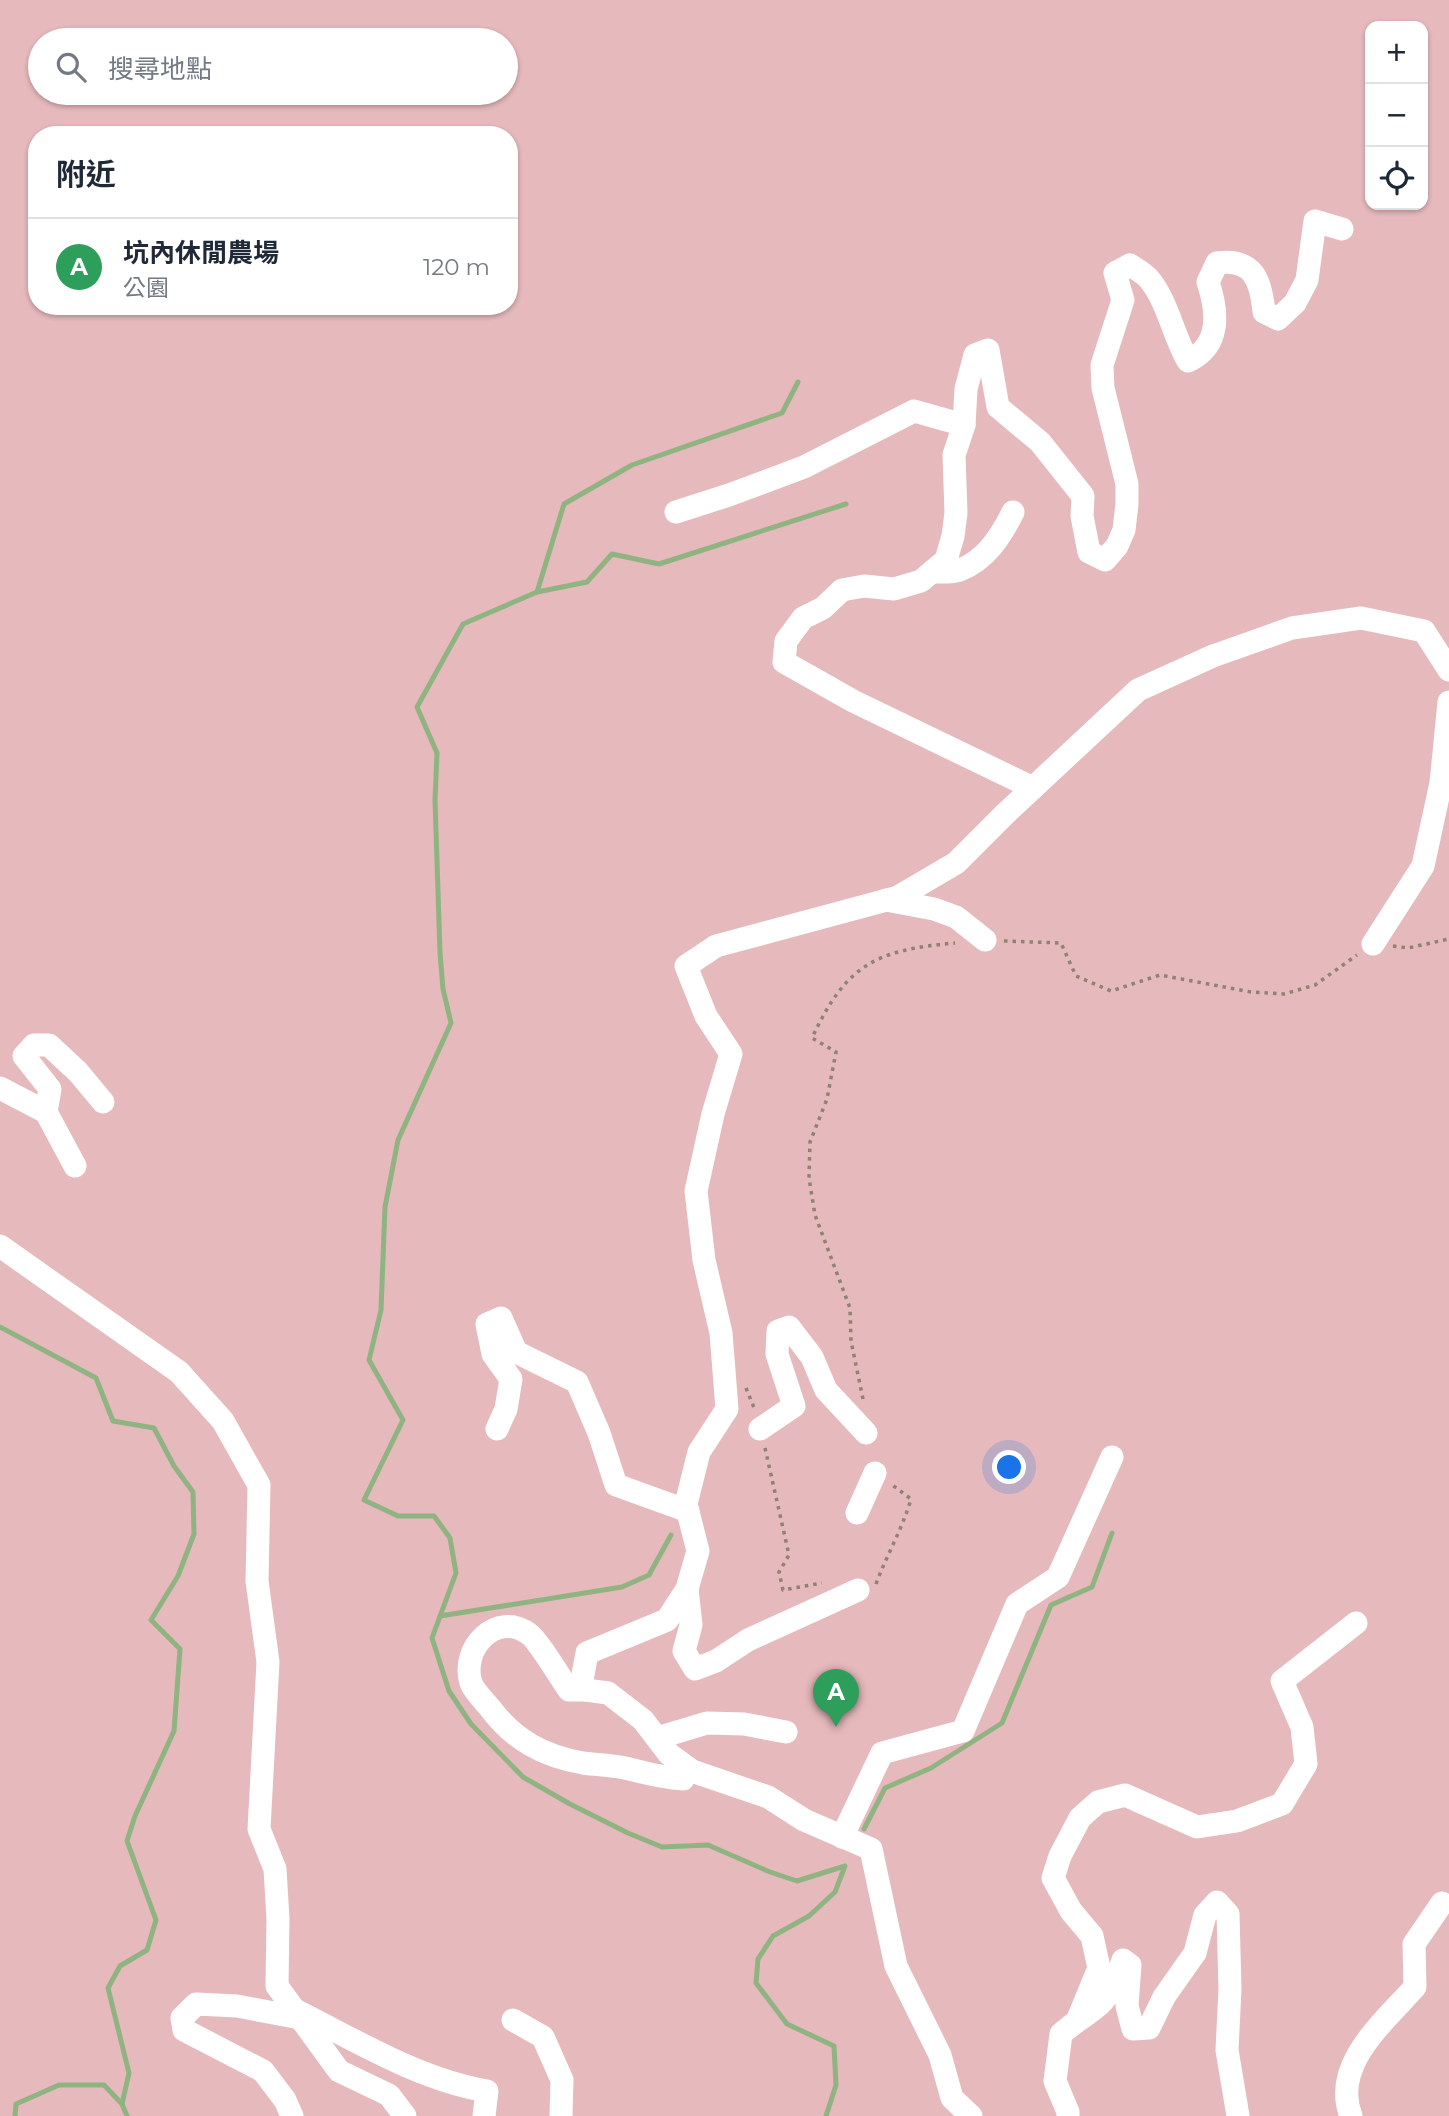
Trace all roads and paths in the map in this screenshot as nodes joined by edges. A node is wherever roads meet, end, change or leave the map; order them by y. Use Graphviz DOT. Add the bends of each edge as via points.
graph roads {
  1 [pos="1342,229"];
  2 [pos="964,425"];
  3 [pos="676,512"];
  4 [pos="1013,512"];
  5 [pos="932,572"];
  6 [pos="1449,670"];
  7 [pos="1449,702"];
  8 [pos="1033,789"];
  9 [pos="887,900"];
  10 [pos="1449,939"];
  11 [pos="985,940"];
  12 [pos="1373,944"];
  13 [pos="0,1088"];
  14 [pos="103,1102"];
  15 [pos="46,1112"];
  16 [pos="75,1166"];
  17 [pos="0,1246"];
  18 [pos="745,1385"];
  19 [pos="497,1429"];
  20 [pos="760,1429"];
  21 [pos="866,1433"];
  22 [pos="1112,1457"];
  23 [pos="875,1473"];
  24 [pos="688,1511"];
  25 [pos="857,1513"];
  26 [pos="687,1589"];
  27 [pos="858,1590"];
  28 [pos="1356,1623"];
  29 [pos="586,1690"];
  30 [pos="786,1732"];
  31 [pos="657,1738"];
  32 [pos="688,1768"];
  33 [pos="842,1836"];
  34 [pos="1441,1903"];
  35 [pos="297,2014"];
  36 [pos="1078,2019"];
  37 [pos="513,2020"];
  38 [pos="292,2116"];
  39 [pos="405,2116"];
  40 [pos="484,2116"];
  41 [pos="561,2116"];
  42 [pos="971,2116"];
  43 [pos="1068,2116"];
  44 [pos="1238,2116"];
  45 [pos="1351,2116"];
  1 -- 2 [label="lane" via="1315,222 1307,279 1295,303 1278,319 1264,312 1262,290 1248,267 1233,260 1217,262 1208,282 1215,303 1212,340 1202,355 1188,361 1148,278 1130,265 1115,273 1123,300 1102,365 1103,388 1127,494 1124,530 1105,560 1089,552 1083,496 1040,442 998,407 988,350 975,355 966,389"];
  2 -- 3 [label="lane" via="914,411 804,467"];
  2 -- 5 [label="lane" via="954,455 954,536 946,560"];
  4 -- 5 [label="lane" via="984,555 958,571"];
  5 -- 8 [label="lane" via="921,581 894,589 864,586 842,590 823,608 803,618 786,641 784,662"];
  6 -- 8 [label="lane" via="1424,631 1361,618 1292,628 1213,656 1138,690"];
  7 -- 12 [label="lane" via="1441,783 1423,866"];
  8 -- 9 [label="lane" via="956,863"];
  9 -- 11 [label="lane" via="956,917"];
  9 -- 24 [label="lane" via="716,946 686,966 706,1016 731,1054 696,1191 704,1261 721,1334 727,1409 699,1452"];
  10 -- 12 [label="path" via="1408,948"];
  11 -- 12 [label="path" via="1061,943 1076,976 1111,991 1160,975 1284,994 1315,985"];
  11 -- 21 [label="path" via="907,948 875,961 850,976 832,997 812,1038 836,1052 827,1099 810,1142 809,1178 815,1215 850,1308"];
  13 -- 15 [label="lane"];
  14 -- 15 [label="lane" via="49,1045 34,1045 24,1056 50,1089"];
  15 -- 16 [label="lane"];
  17 -- 35 [label="lane" via="179,1373 223,1421 259,1485 257,1581 268,1662 259,1829 275,1869 277,1986"];
  18 -- 20 [label="path"];
  19 -- 24 [label="lane" via="506,1409 510,1379 493,1354 487,1324 501,1318 516,1352 578,1382 616,1485"];
  20 -- 21 [label="lane" via="794,1406 777,1354 778,1331 789,1327 812,1357 825,1390"];
  20 -- 27 [label="path" via="789,1555 779,1572 783,1591 829,1581"];
  22 -- 33 [label="lane" via="1058,1577 1017,1604 963,1731 882,1753"];
  23 -- 25 [label="lane"];
  23 -- 27 [label="path" via="911,1499 876,1585"];
  24 -- 26 [label="lane" via="698,1551"];
  26 -- 27 [label="lane" via="691,1625 684,1651 695,1669"];
  26 -- 29 [label="lane" via="667,1620 587,1653 582,1680"];
  28 -- 36 [label="lane" via="1283,1681 1302,1727 1306,1764 1282,1804 1237,1821 1197,1828 1125,1795 1098,1802 1080,1818 1053,1878 1092,1936 1099,1968"];
  29 -- 31 [label="lane" via="608,1693 643,1720"];
  29 -- 32 [label="lane" via="569,1690 530,1634 512,1627 486,1632 469,1664 471,1684 493,1713 539,1751 662,1778 682,1779"];
  30 -- 31 [label="lane" via="707,1723"];
  31 -- 32 [label="lane"];
  32 -- 33 [label="lane" via="768,1797 804,1820"];
  33 -- 42 [label="lane" via="871,1849 896,1966 940,2055 952,2098"];
  34 -- 45 [label="lane" via="1414,1944 1415,1987 1354,2062 1345,2087"];
  35 -- 38 [label="lane" via="196,2004 183,2018 184,2030 262,2071"];
  35 -- 39 [label="lane" via="338,2071 389,2095"];
  35 -- 40 [label="lane" via="419,2071 487,2091"];
  36 -- 43 [label="lane" via="1061,2034 1055,2081"];
  36 -- 44 [label="lane" via="1101,2003 1123,1960 1130,1965 1127,2006 1133,2029 1149,2028 1195,1953 1205,1915 1217,1902 1228,1913 1227,2050"];
  37 -- 41 [label="lane" via="543,2037 562,2080"];
}
